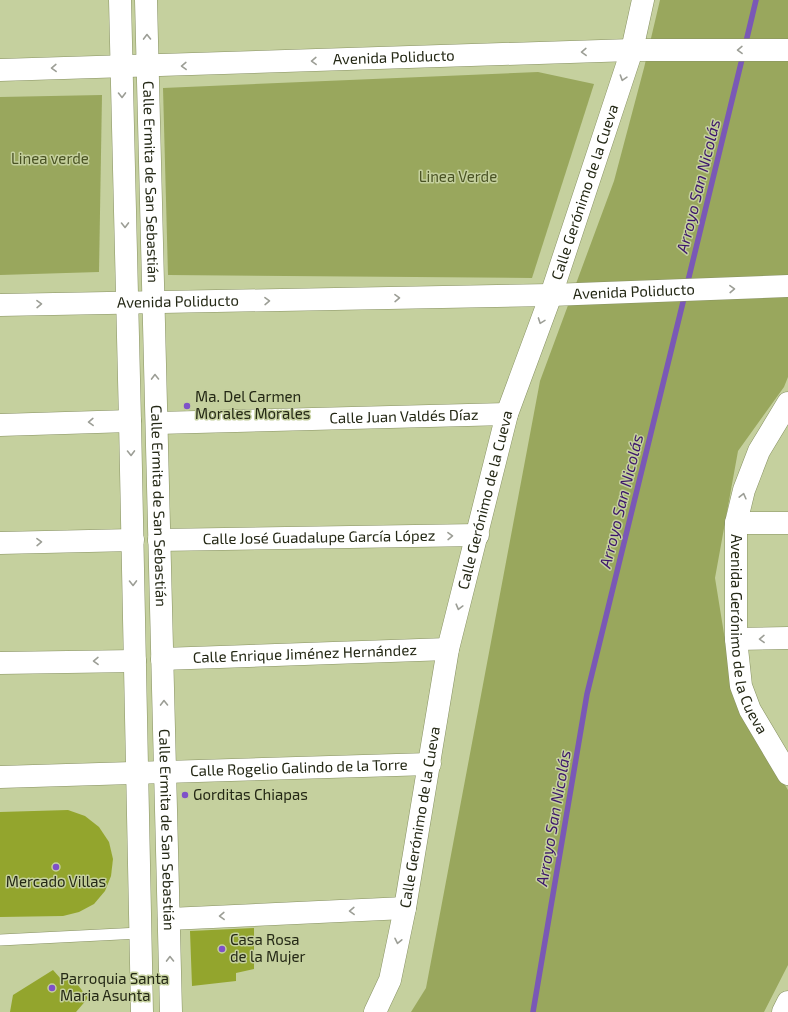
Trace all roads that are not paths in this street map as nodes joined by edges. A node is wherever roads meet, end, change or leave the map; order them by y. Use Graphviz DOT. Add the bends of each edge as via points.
graph roads {
  1 [pos="120,0"];
  2 [pos="146,0"];
  3 [pos="643,0"];
  4 [pos="632,50"];
  5 [pos="783,50"];
  6 [pos="121,66"];
  7 [pos="147,67"];
  8 [pos="0,70"];
  9 [pos="788,286"];
  10 [pos="551,295"];
  11 [pos="126,302"];
  12 [pos="154,303"];
  13 [pos="0,305"];
  14 [pos="787,406"];
  15 [pos="507,414"];
  16 [pos="130,421"];
  17 [pos="157,423"];
  18 [pos="0,425"];
  19 [pos="736,523"];
  20 [pos="788,523"];
  21 [pos="478,535"];
  22 [pos="133,540"];
  23 [pos="159,540"];
  24 [pos="0,543"];
  25 [pos="788,638"];
  26 [pos="736,640"];
  27 [pos="448,649"];
  28 [pos="162,659"];
  29 [pos="135,661"];
  30 [pos="0,663"];
  31 [pos="430,764"];
  32 [pos="785,764"];
  33 [pos="165,772"];
  34 [pos="137,773"];
  35 [pos="0,778"];
  36 [pos="405,908"];
  37 [pos="169,918"];
  38 [pos="140,933"];
  39 [pos="0,940"];
  40 [pos="788,1002"];
  41 [pos="142,1012"];
  42 [pos="171,1012"];
  43 [pos="375,1012"];
  44 [pos="782,1012"];
  1 -- 6 [label="street, Calle Ermita de San Sebastián"];
  7 -- 2 [label="street, Calle Ermita de San Sebastián, one-way"];
  3 -- 4 [label="street, Calle Gerónimo de la Cueva"];
  5 -- 4 [label="street, Avenida Poliducto, one-way"];
  4 -- 7 [label="street, Avenida Poliducto, one-way"];
  4 -- 10 [label="street, Calle Gerónimo de la Cueva, one-way"];
  6 -- 7 [label="street, Avenida Poliducto"];
  6 -- 8 [label="street, Avenida Poliducto, one-way"];
  6 -- 11 [label="street, Calle Ermita de San Sebastián, one-way"];
  7 -- 12 [label="street, Calle Ermita de San Sebastián"];
  10 -- 9 [label="street, Avenida Poliducto, one-way"];
  12 -- 10 [label="street, Avenida Poliducto, one-way"];
  10 -- 15 [label="street, Calle Gerónimo de la Cueva, one-way"];
  11 -- 12 [label="street, Avenida Poliducto"];
  13 -- 11 [label="street, Avenida Poliducto, one-way"];
  11 -- 16 [label="street, Calle Ermita de San Sebastián"];
  17 -- 12 [label="street, Calle Ermita de San Sebastián, one-way"];
  19 -- 14 [label="street, Avenida Gerónimo de la Cueva, one-way" via="744,490 759,451"];
  15 -- 17 [label="street, Calle Juan Valdés Díaz"];
  15 -- 21 [label="street, Calle Gerónimo de la Cueva"];
  16 -- 18 [label="street, one-way"];
  16 -- 22 [label="street, Calle Ermita de San Sebastián, one-way"];
  17 -- 23 [label="street, Calle Ermita de San Sebastián"];
  19 -- 20 [label="street"];
  19 -- 26 [label="street, Avenida Gerónimo de la Cueva"];
  23 -- 21 [label="street, Calle José Guadalupe García López, one-way"];
  21 -- 27 [label="street, Calle Gerónimo de la Cueva, one-way"];
  24 -- 22 [label="street, one-way"];
  22 -- 29 [label="street, Calle Ermita de San Sebastián, one-way"];
  23 -- 28 [label="street, Calle Ermita de San Sebastián"];
  25 -- 26 [label="street, one-way"];
  26 -- 32 [label="street, Avenida Gerónimo de la Cueva" via="741,686 750,710"];
  27 -- 28 [label="street, Calle Enrique Jiménez Hernández"];
  27 -- 31 [label="street, Calle Gerónimo de la Cueva"];
  33 -- 28 [label="street, Calle Ermita de San Sebastián, one-way"];
  29 -- 30 [label="street, one-way"];
  29 -- 34 [label="street, Calle Ermita de San Sebastián"];
  31 -- 33 [label="street, Calle Rogelio Galindo de la Torre"];
  31 -- 36 [label="street, Calle Gerónimo de la Cueva"];
  33 -- 34 [label="street, Calle Rogelio Galindo de la Torre"];
  33 -- 37 [label="street, Calle Ermita de San Sebastián"];
  34 -- 35 [label="street, Calle Rogelio Galindo de la Torre"];
  34 -- 38 [label="street, Calle Ermita de San Sebastián"];
  36 -- 37 [label="street, one-way"];
  36 -- 43 [label="street, Calle Gerónimo de la Cueva, one-way" via="390,980"];
  42 -- 37 [label="street, Calle Ermita de San Sebastián, one-way"];
  38 -- 39 [label="lane"];
  38 -- 41 [label="street, Calle Ermita de San Sebastián"];
  40 -- 44 [label="street"];
}
